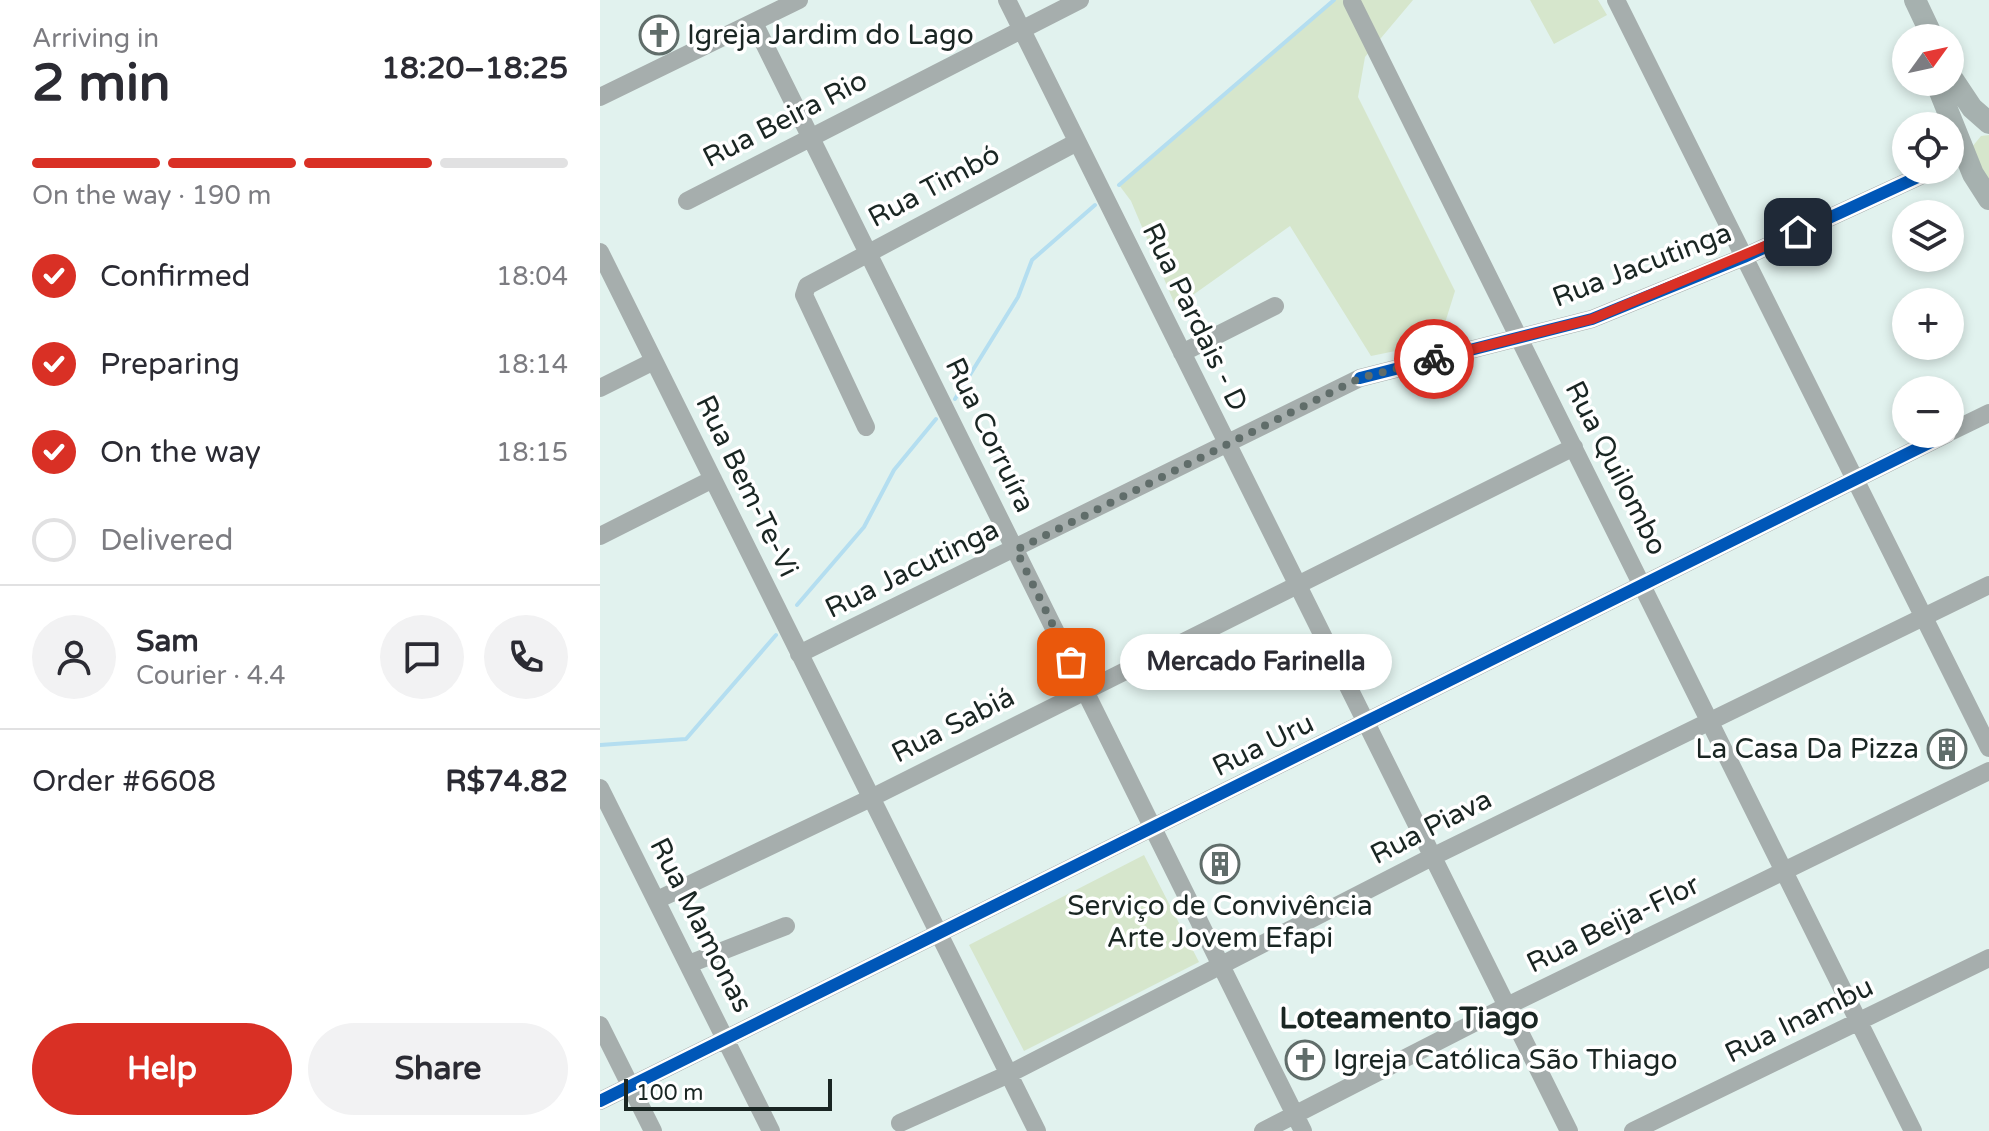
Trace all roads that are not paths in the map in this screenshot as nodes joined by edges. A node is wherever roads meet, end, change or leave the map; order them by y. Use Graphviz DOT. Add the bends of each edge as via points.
graph roads {
  1 [pos="799,0"];
  2 [pos="1007,0"];
  3 [pos="1080,0"];
  4 [pos="1616,0"];
  5 [pos="1898,0"];
  6 [pos="1915,0"];
  7 [pos="1352,2"];
  8 [pos="754,23"];
  9 [pos="1909,24"];
  10 [pos="1926,24"];
  11 [pos="1022,29"];
  12 [pos="1964,96"];
  13 [pos="600,97"];
  14 [pos="1989,125"];
  15 [pos="811,137"];
  16 [pos="1077,142"];
  17 [pos="1964,145"];
  18 [pos="1964,162"];
  19 [pos="1903,184"];
  20 [pos="1989,199"];
  21 [pos="687,201"];
  22 [pos="600,252"];
  23 [pos="869,252"];
  24 [pos="1744,257"];
  25 [pos="1275,306"];
  26 [pos="1519,337"];
  27 [pos="1182,353"];
  28 [pos="654,361"];
  29 [pos="600,388"];
  30 [pos="1989,413"];
  31 [pos="1964,425"];
  32 [pos="866,427"];
  33 [pos="1227,445"];
  34 [pos="1574,447"];
  35 [pos="1918,448"];
  36 [pos="713,479"];
  37 [pos="1855,480"];
  38 [pos="600,536"];
  39 [pos="1016,550"];
  40 [pos="1296,585"];
  41 [pos="1643,585"];
  42 [pos="1989,585"];
  43 [pos="1924,618"];
  44 [pos="799,654"];
  45 [pos="1085,690"];
  46 [pos="1710,720"];
  47 [pos="1365,723"];
  48 [pos="1989,748"];
  49 [pos="1989,771"];
  50 [pos="600,788"];
  51 [pos="871,798"];
  52 [pos="1151,827"];
  53 [pos="1432,857"];
  54 [pos="1785,872"];
  55 [pos="657,900"];
  56 [pos="786,926"];
  57 [pos="937,934"];
  58 [pos="1989,958"];
  59 [pos="689,964"];
  60 [pos="1218,967"];
  61 [pos="1507,1006"];
  62 [pos="1859,1022"];
  63 [pos="600,1025"];
  64 [pos="726,1038"];
  65 [pos="1009,1074"];
  66 [pos="630,1085"];
  67 [pos="600,1101"];
  68 [pos="900,1123"];
  69 [pos="1299,1123"];
  70 [pos="653,1131"];
  71 [pos="771,1131"];
  72 [pos="1037,1131"];
  73 [pos="1263,1131"];
  74 [pos="1569,1131"];
  75 [pos="1633,1131"];
  76 [pos="1913,1131"];
  1 -- 8 [label="street"];
  2 -- 11 [label="street, Rua Pardais - D"];
  3 -- 11 [label="street, Rua Beira Rio"];
  4 -- 24 [label="street"];
  5 -- 9 [label="main road"];
  6 -- 10 [label="main road"];
  7 -- 26 [label="street, Rua Quilombo"];
  8 -- 13 [label="street"];
  8 -- 15 [label="street, Rua Corruíra"];
  11 -- 15 [label="street, Rua Beira Rio"];
  11 -- 16 [label="street, Rua Pardais - D"];
  12 -- 14 [label="main road"];
  14 -- 17 [label="main road" via="1971,132"];
  15 -- 21 [label="street, Rua Beira Rio"];
  15 -- 23 [label="street, Rua Corruíra"];
  16 -- 23 [label="street, Rua Timbó"];
  16 -- 27 [label="street, Rua Pardais - D"];
  18 -- 20 [label="main road"];
  19 -- 24 [label="street, Rua Jacutinga"];
  22 -- 28 [label="street, Rua Bem-Te-Vi"];
  23 -- 32 [label="street, Rua Timbó" via="816,279 804,295"];
  23 -- 39 [label="street, Rua Corruíra"];
  24 -- 26 [label="street, Rua Jacutinga" via="1592,319"];
  24 -- 37 [label="street"];
  25 -- 27 [label="street"];
  26 -- 33 [label="street, Rua Jacutinga" via="1360,378"];
  26 -- 34 [label="street, Rua Quilombo"];
  27 -- 33 [label="street, Rua Pardais - D"];
  28 -- 29 [label="street"];
  28 -- 36 [label="street, Rua Bem-Te-Vi"];
  30 -- 31 [label="street, Rua Uru"];
  33 -- 39 [label="street, Rua Jacutinga"];
  33 -- 40 [label="street, Rua Pardais - D"];
  34 -- 40 [label="street, Rua Sabiá"];
  34 -- 41 [label="street, Rua Quilombo"];
  35 -- 37 [label="street, Rua Uru"];
  36 -- 38 [label="street"];
  36 -- 44 [label="street, Rua Bem-Te-Vi"];
  37 -- 41 [label="street, Rua Uru"];
  37 -- 43 [label="street"];
  39 -- 44 [label="street, Rua Jacutinga"];
  39 -- 45 [label="street, Rua Corruíra"];
  40 -- 45 [label="street, Rua Sabiá"];
  40 -- 47 [label="street, Rua Pardais - D"];
  41 -- 46 [label="street, Rua Quilombo"];
  41 -- 47 [label="street, Rua Uru"];
  42 -- 43 [label="street, Rua Piava"];
  43 -- 46 [label="street, Rua Piava"];
  43 -- 48 [label="street"];
  44 -- 51 [label="street, Rua Bem-Te-Vi"];
  45 -- 51 [label="street, Rua Sabiá"];
  45 -- 52 [label="street, Rua Corruíra"];
  46 -- 53 [label="street, Rua Piava"];
  46 -- 54 [label="street, Rua Quilombo"];
  47 -- 52 [label="street, Rua Uru"];
  47 -- 53 [label="street, Rua Pardais - D"];
  49 -- 54 [label="street, Rua Beija-Flor"];
  50 -- 55 [label="street, Rua Mamonas"];
  51 -- 55 [label="street, Rua Sabiá"];
  51 -- 57 [label="street, Rua Bem-Te-Vi"];
  52 -- 57 [label="street, Rua Uru"];
  52 -- 60 [label="street, Rua Corruíra"];
  53 -- 60 [label="street, Rua Piava"];
  53 -- 61 [label="street, Rua Pardais - D"];
  54 -- 61 [label="street, Rua Beija-Flor"];
  54 -- 62 [label="street, Rua Quilombo"];
  55 -- 59 [label="street, Rua Mamonas"];
  56 -- 59 [label="street"];
  57 -- 64 [label="street, Rua Uru"];
  57 -- 65 [label="street, Rua Bem-Te-Vi"];
  58 -- 62 [label="street, Rua Inambu"];
  59 -- 64 [label="street, Rua Mamonas"];
  60 -- 65 [label="street, Rua Piava"];
  60 -- 69 [label="street, Rua Corruíra"];
  61 -- 69 [label="street, Rua Beija-Flor"];
  61 -- 74 [label="street, Rua Pardais - D"];
  62 -- 75 [label="street, Rua Inambu"];
  62 -- 76 [label="street, Rua Quilombo"];
  63 -- 66 [label="street"];
  64 -- 66 [label="street, Rua Uru"];
  64 -- 71 [label="street, Rua Mamonas"];
  65 -- 68 [label="street, Rua Piava"];
  65 -- 72 [label="street, Rua Bem-Te-Vi"];
  66 -- 67 [label="street, Rua Uru"];
  66 -- 70 [label="street"];
  69 -- 73 [label="street, Rua Beija-Flor"];
}
